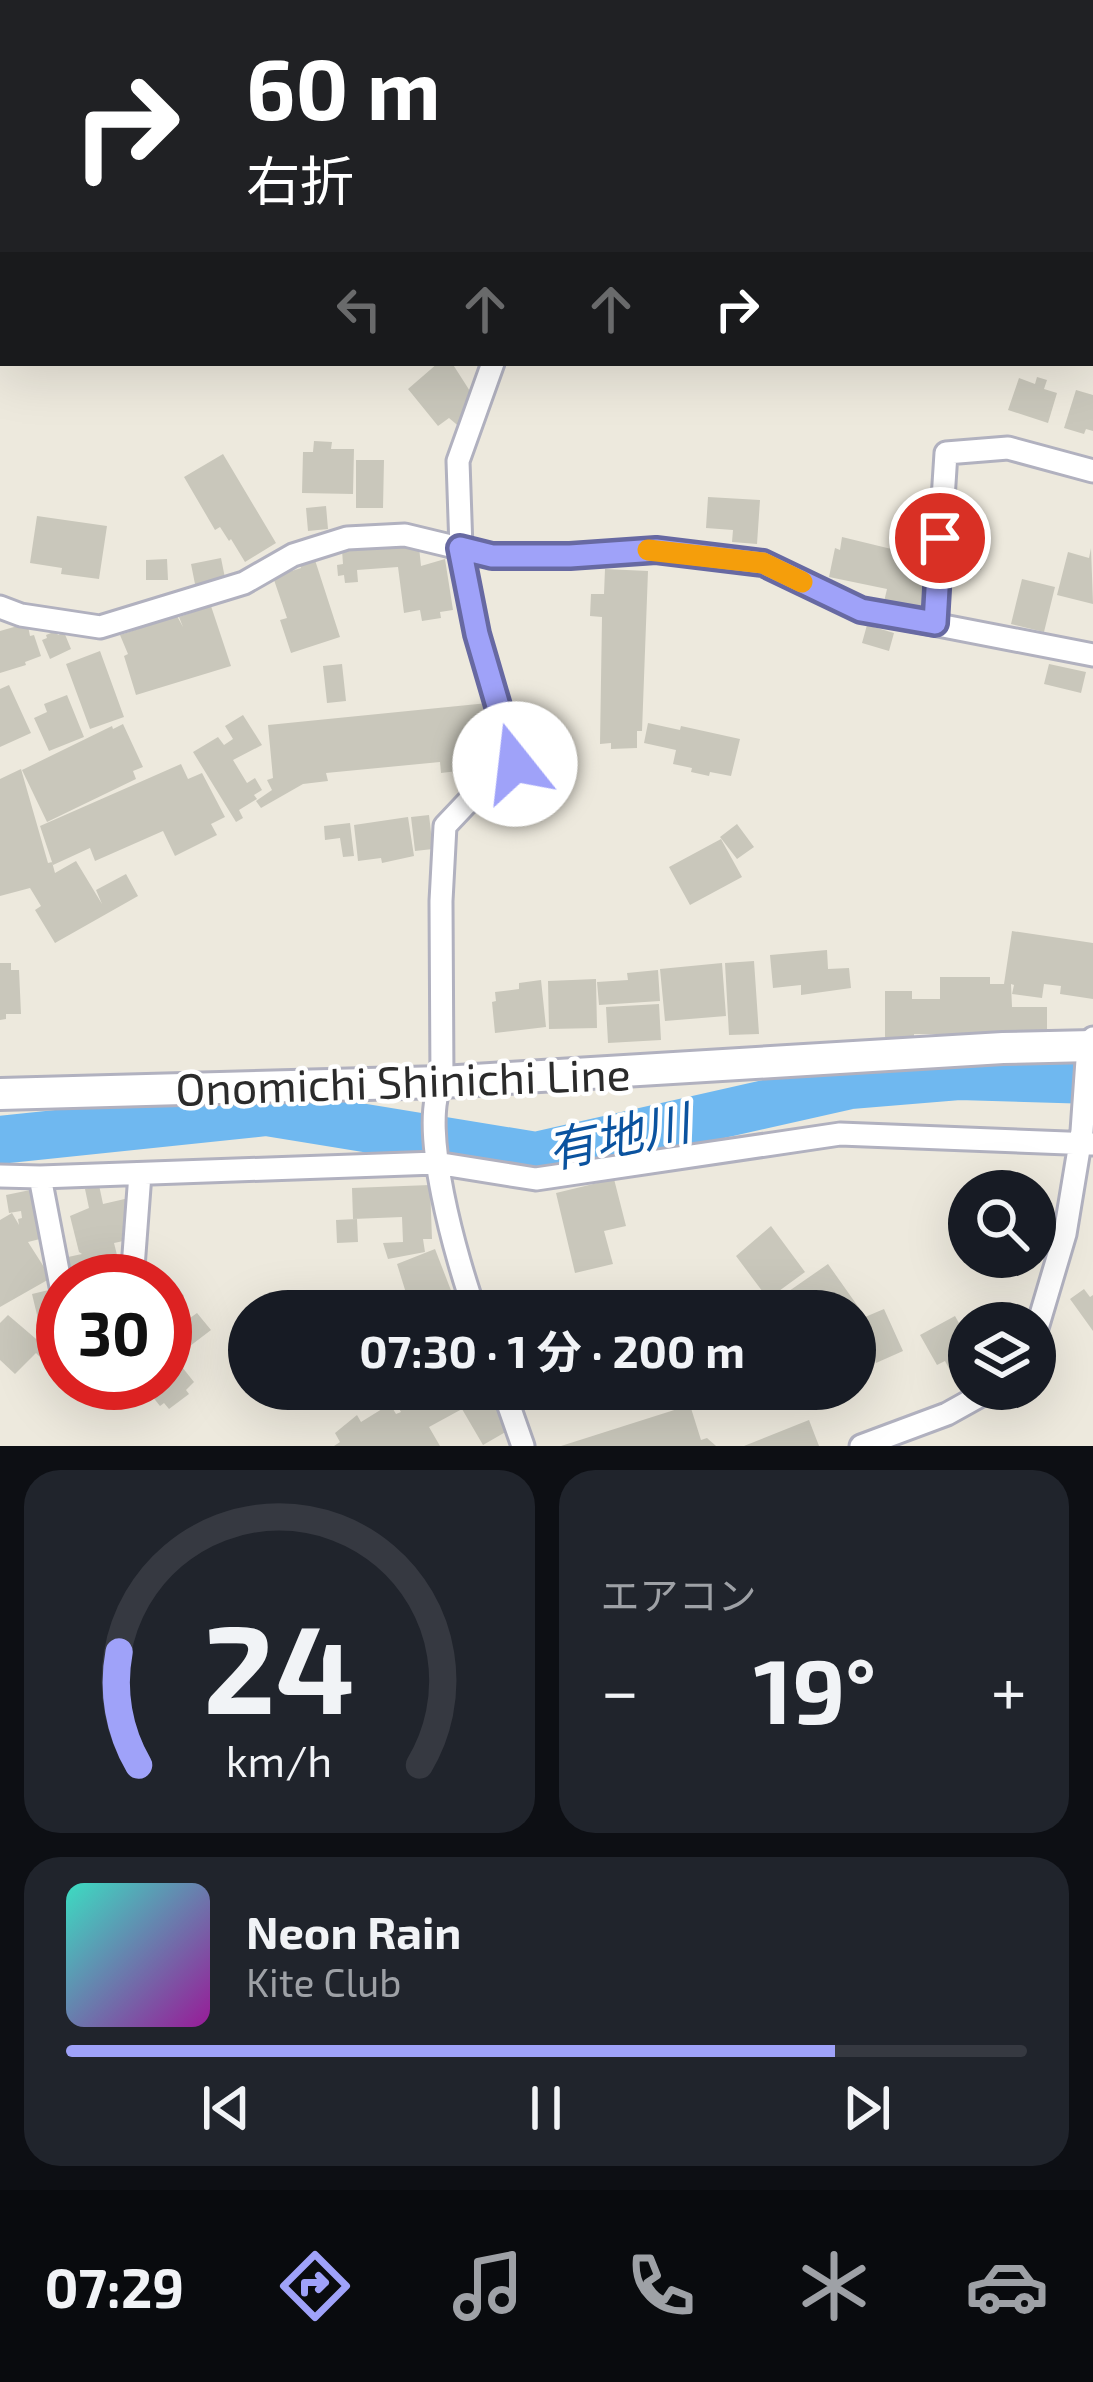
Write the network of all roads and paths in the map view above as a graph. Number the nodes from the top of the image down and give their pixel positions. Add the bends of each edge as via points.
1 (492, 366) edge
2 (1093, 471) edge
3 (460, 548) junction
4 (0, 607) edge
5 (935, 623) junction
6 (1093, 656) edge
7 (1090, 1047) edge
8 (439, 1087) junction
9 (0, 1094) edge
10 (1085, 1140) edge
11 (436, 1163) junction
12 (140, 1174) junction
13 (0, 1176) edge
14 (40, 1178) junction
15 (55, 1254) edge
16 (134, 1254) edge
17 (468, 1290) edge
18 (1045, 1302) edge
19 (511, 1410) edge
20 (954, 1410) edge
21 (524, 1446) edge
22 (861, 1446) edge

1 - 3 street via 458,461
2 - 5 street via 1008,448 946,453
3 - 4 street via 405,535 347,538 292,555 244,583 100,627
3 - 5 street via 492,556 656,550 763,563 861,610
3 - 8 street via 515,764 445,826
5 - 6 street
7 - 8 main road, Onomichi Shinichi Line
7 - 10 street
8 - 9 main road, Onomichi Shinichi Line
8 - 11 street
10 - 11 street via 840,1134 536,1180
10 - 18 street
11 - 12 street
11 - 17 street
12 - 14 street
12 - 16 street
13 - 14 street
14 - 15 street
19 - 21 street
20 - 22 street

